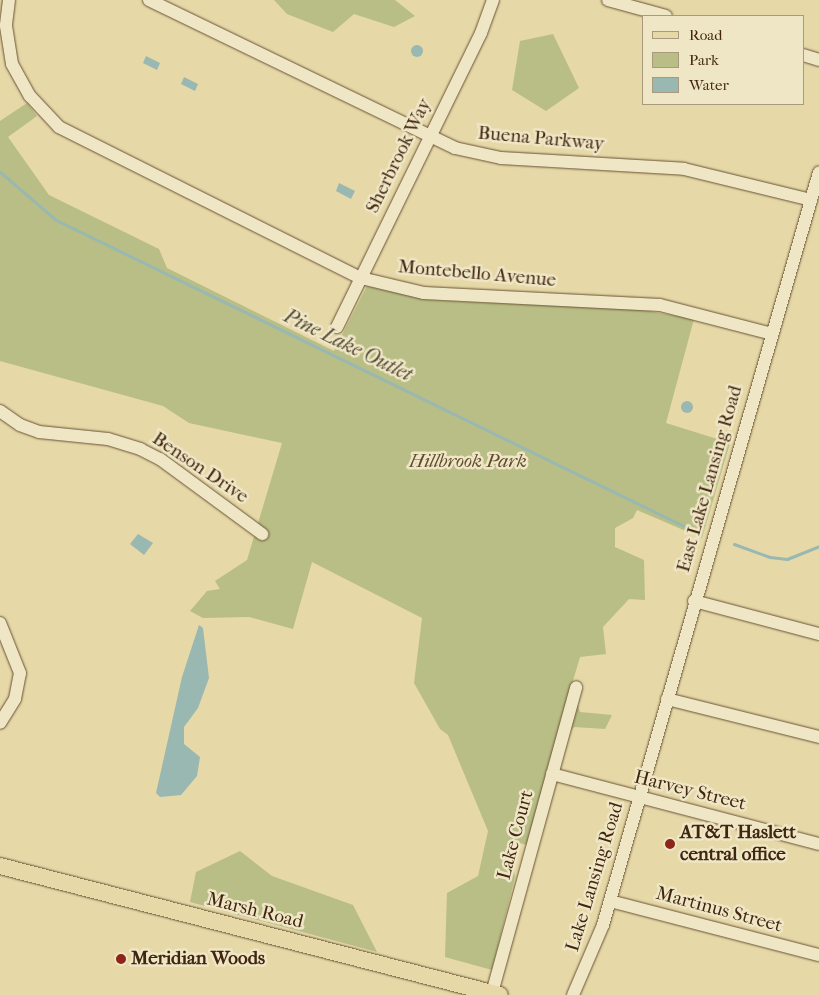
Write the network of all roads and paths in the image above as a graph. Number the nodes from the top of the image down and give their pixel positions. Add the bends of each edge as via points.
1 (9, 0) edge
2 (149, 0) edge
3 (492, 0) edge
4 (608, 0) edge
5 (662, 15) edge
6 (804, 55) edge
7 (819, 60) edge
8 (429, 138) junction
9 (819, 172) edge
10 (811, 200) junction
11 (361, 278) junction
12 (337, 328) dead end
13 (772, 334) junction
14 (2, 416) edge
15 (262, 534) dead end
16 (694, 601) junction
17 (0, 623) edge
18 (819, 634) edge
19 (576, 687) dead end
20 (667, 699) junction
21 (0, 723) edge
22 (819, 737) edge
23 (552, 774) junction
24 (639, 797) junction
25 (819, 844) edge
26 (0, 866) edge
27 (610, 901) junction
28 (819, 955) edge
29 (496, 994) edge
30 (573, 995) edge

1 - 11 street, Montebello Avenue via 6,26 12,64 39,109 71,134
2 - 8 street, Buena Parkway
3 - 8 street, Sherbrook Way via 481,33
4 - 5 street
6 - 7 street
8 - 10 street, Buena Parkway via 455,148 501,158 684,169
8 - 11 street, Sherbrook Way
9 - 10 street, East Lake Lansing Road
10 - 13 street, East Lake Lansing Road
11 - 12 street, Sherbrook Way
11 - 13 street, Montebello Avenue via 424,293 660,305
13 - 16 street, East Lake Lansing Road
14 - 15 street, Benson Drive via 39,432 108,440 140,449 160,459
16 - 18 street
16 - 20 street, East Lake Lansing Road
17 - 21 street via 16,656 20,673 15,699
19 - 23 street, Lake Court
20 - 22 street
20 - 24 street, East Lake Lansing Road
23 - 24 street, Harvey Street
23 - 29 street, Lake Court
24 - 25 street, Harvey Street
24 - 27 street, Lake Lansing Road
26 - 29 main road, Marsh Road
27 - 28 street, Martinus Street
27 - 30 street, Lake Lansing Road via 595,949

